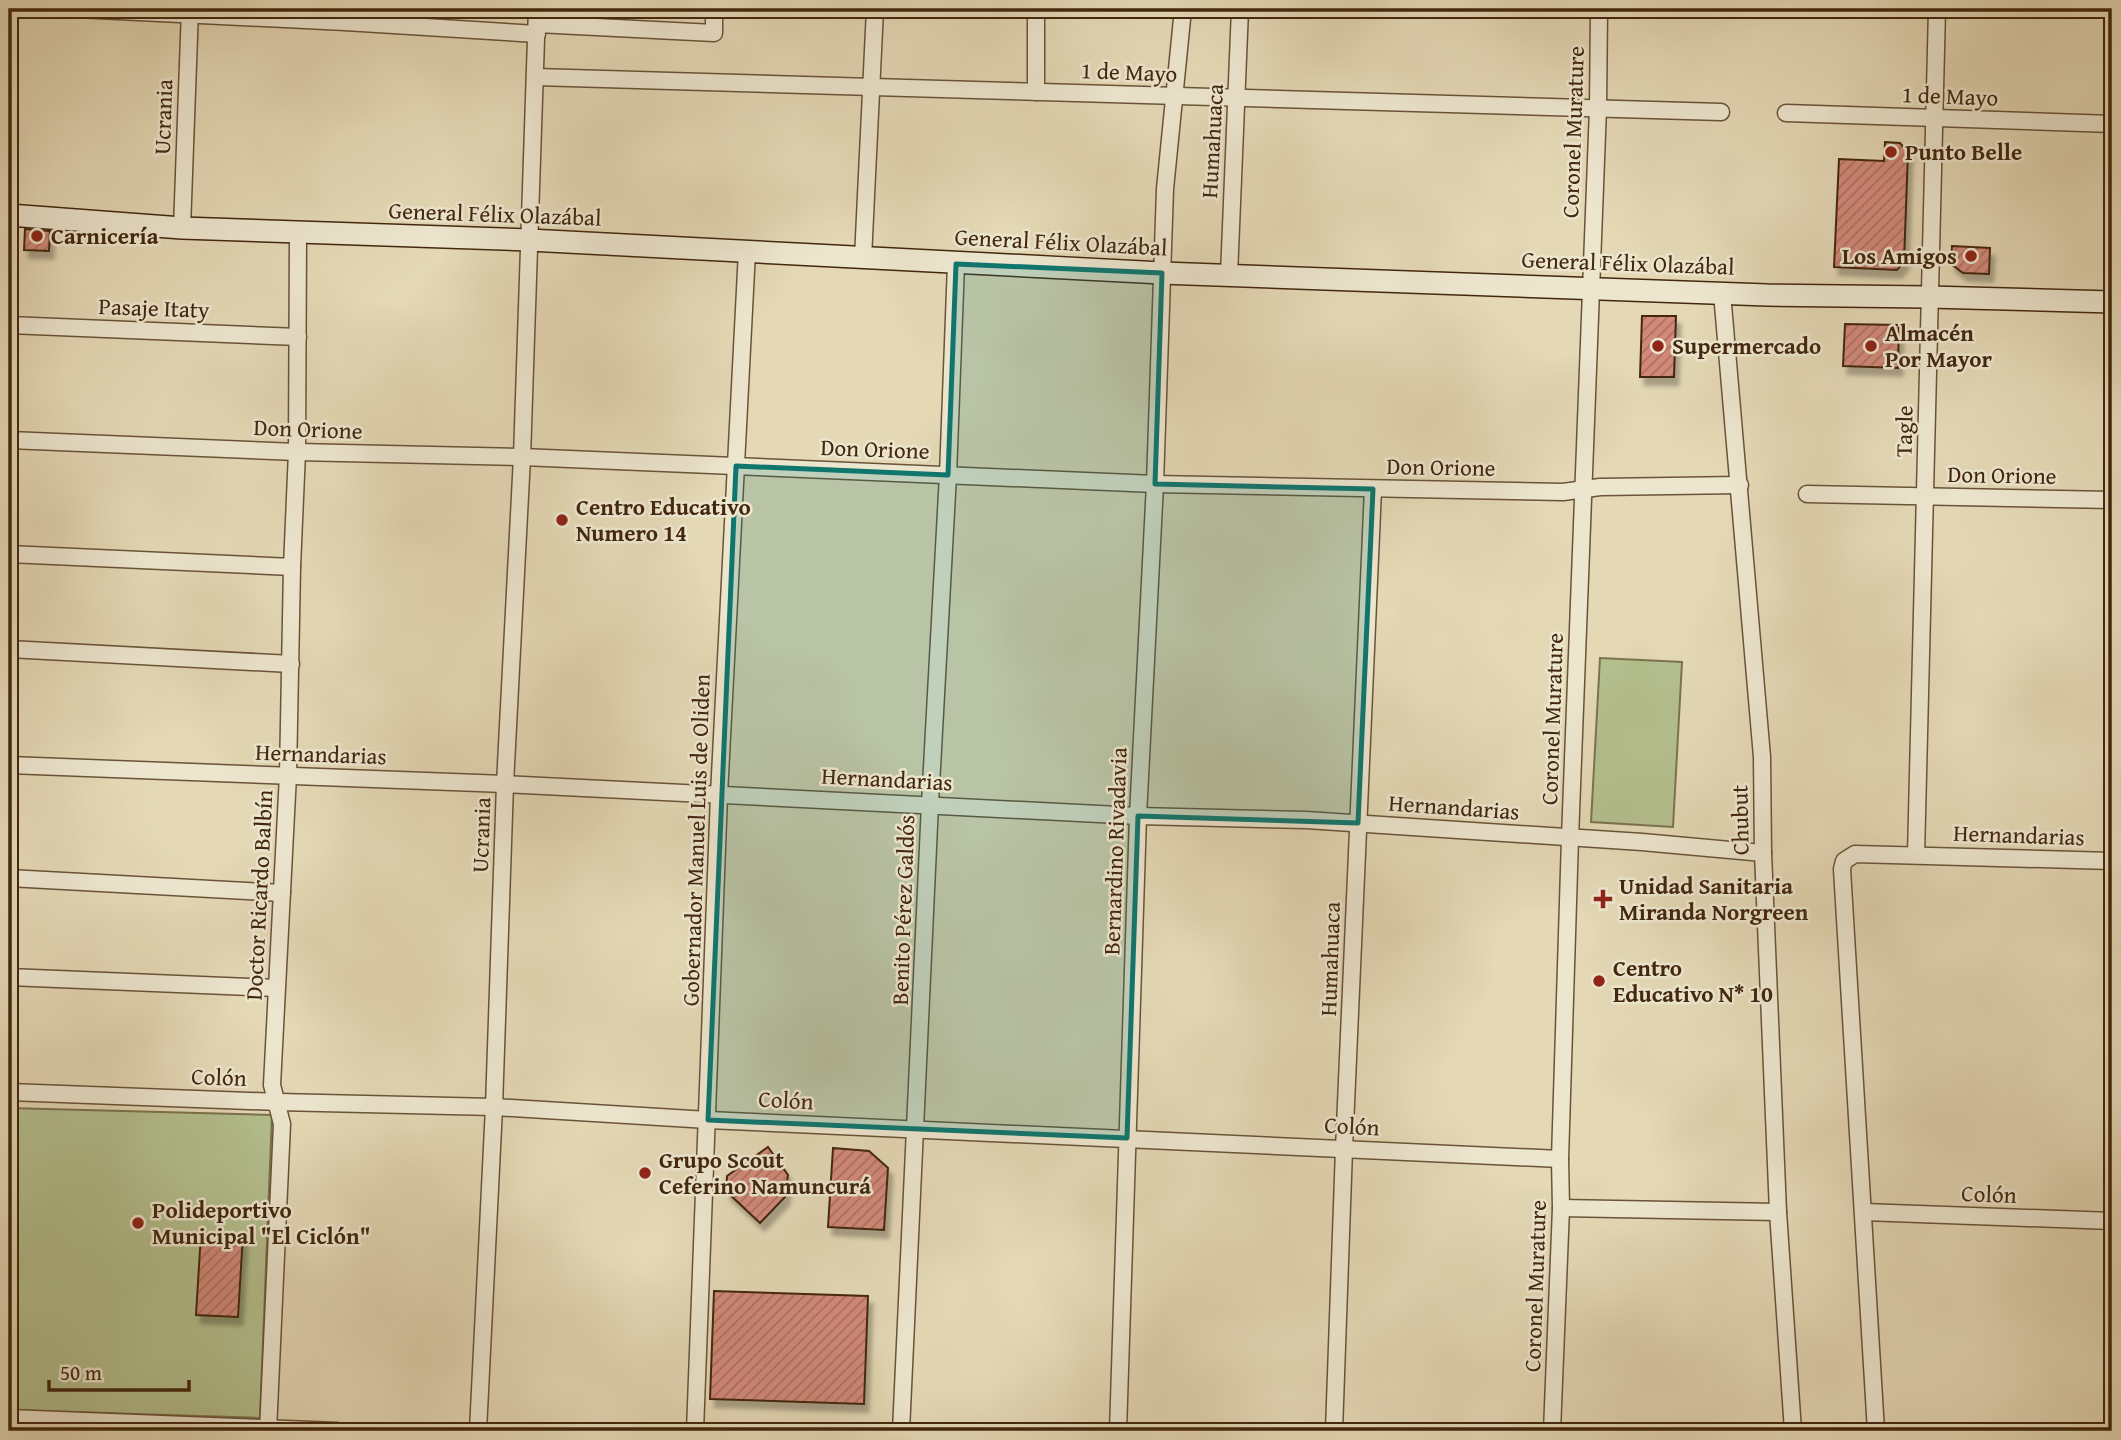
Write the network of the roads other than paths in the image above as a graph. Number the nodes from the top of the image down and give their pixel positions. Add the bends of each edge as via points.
1 (78, 9) edge
2 (714, 9) edge
3 (876, 9) edge
4 (1036, 9) edge
5 (1183, 9) edge
6 (1240, 9) edge
7 (1599, 9) edge
8 (1937, 9) edge
9 (189, 12) edge
10 (346, 15) edge
11 (537, 22) edge
12 (536, 77) junction
13 (873, 86) junction
14 (1036, 92) junction
15 (1238, 96) junction
16 (1174, 97) junction
17 (1598, 108) junction
18 (1721, 112) dead end
19 (1786, 113) dead end
20 (1934, 119) junction
21 (2112, 124) edge
22 (9, 215) edge
23 (183, 228) junction
24 (298, 233) junction
25 (529, 240) junction
26 (747, 251) junction
27 (863, 258) junction
28 (956, 264) junction
29 (1162, 273) junction
30 (1229, 275) junction
31 (1591, 287) junction
32 (1722, 293) junction
33 (1929, 297) junction
34 (2112, 302) edge
35 (9, 325) edge
36 (298, 337) junction
37 (9, 440) edge
38 (297, 452) junction
39 (522, 457) junction
40 (736, 466) junction
41 (948, 475) junction
42 (1155, 484) junction
43 (1740, 485) junction
44 (1373, 489) junction
45 (1584, 489) junction
46 (1807, 494) dead end
47 (1925, 496) junction
48 (2112, 500) edge
49 (9, 554) edge
50 (292, 567) junction
51 (9, 649) edge
52 (291, 664) junction
53 (9, 765) edge
54 (289, 775) junction
55 (505, 783) junction
56 (719, 795) junction
57 (930, 804) junction
58 (1138, 816) junction
59 (1358, 823) junction
60 (1570, 838) junction
61 (1763, 853) junction
62 (1916, 855) junction
63 (2112, 860) edge
64 (9, 878) edge
65 (282, 893) junction
66 (9, 978) edge
67 (276, 988) junction
68 (9, 1092) edge
69 (278, 1102) junction
70 (494, 1107) junction
71 (708, 1119) junction
72 (916, 1129) junction
73 (1126, 1138) junction
74 (1344, 1149) junction
75 (1560, 1158) junction
76 (1561, 1208) junction
77 (1778, 1212) junction
78 (1864, 1212) junction
79 (2112, 1221) edge
80 (9, 1418) edge
81 (269, 1429) edge
82 (337, 1431) edge
83 (478, 1431) edge
84 (695, 1431) edge
85 (901, 1431) edge
86 (1118, 1431) edge
87 (1334, 1431) edge
88 (1552, 1431) edge
89 (1793, 1431) edge
90 (1876, 1431) edge

1 - 9 street
2 - 11 street via 714,33
3 - 13 street
4 - 14 street
5 - 16 street, Humahuaca
6 - 15 street, Humahuaca
7 - 17 street, Coronel Murature
8 - 20 street, Tagle
9 - 10 street
9 - 23 street, Ucrania
10 - 11 street
11 - 12 street
12 - 13 street, 1 de Mayo
12 - 25 street
13 - 14 street, 1 de Mayo
13 - 27 street
14 - 16 street, 1 de Mayo
15 - 16 street, 1 de Mayo
15 - 17 street, 1 de Mayo
15 - 30 street, Humahuaca
16 - 29 street, Humahuaca
17 - 18 street, 1 de Mayo
17 - 31 street, Coronel Murature
19 - 20 street, 1 de Mayo
20 - 21 street, 1 de Mayo
20 - 33 street, Tagle
22 - 23 street, General Félix Olazábal
23 - 24 street, General Félix Olazábal
24 - 25 street, General Félix Olazábal
24 - 36 street, Doctor Ricardo Balbín
25 - 26 street, General Félix Olazábal
25 - 39 street, Ucrania
26 - 27 street, General Félix Olazábal
26 - 40 street, Gobernador Manuel Luis de Oliden
27 - 28 street, General Félix Olazábal
28 - 29 street, General Félix Olazábal
28 - 41 street, Benito Pérez Galdós
29 - 30 street, General Félix Olazábal
29 - 42 street, Bernardino Rivadavia
30 - 31 street, General Félix Olazábal
31 - 32 street, General Félix Olazábal
31 - 45 street, Coronel Murature
32 - 33 street, General Félix Olazábal
32 - 43 street, Chubut
33 - 34 street, General Félix Olazábal
33 - 47 street, Tagle
35 - 36 street, Pasaje Itaty
36 - 38 street, Doctor Ricardo Balbín
37 - 38 street, Don Orione
38 - 39 street, Don Orione
38 - 50 street, Doctor Ricardo Balbín
39 - 40 street, Don Orione
39 - 55 street, Ucrania
40 - 41 street, Don Orione
40 - 56 street, Gobernador Manuel Luis de Oliden
41 - 42 street, Don Orione
41 - 57 street, Benito Pérez Galdós
42 - 44 street, Don Orione
42 - 58 street, Bernardino Rivadavia
43 - 45 street, Don Orione
43 - 61 street, Chubut via 1762,757
44 - 45 street, Don Orione
44 - 59 street, Humahuaca
45 - 60 street, Coronel Murature
46 - 47 street, Don Orione
47 - 48 street, Don Orione
47 - 62 street, Tagle
49 - 50 street
50 - 52 street, Doctor Ricardo Balbín
51 - 52 street
52 - 54 street, Doctor Ricardo Balbín
53 - 54 street, Hernandarias
54 - 55 street, Hernandarias
54 - 65 street, Doctor Ricardo Balbín
55 - 56 street, Hernandarias
55 - 70 street, Ucrania
56 - 57 street, Hernandarias
56 - 71 street, Gobernador Manuel Luis de Oliden
57 - 58 street, Hernandarias
57 - 72 street, Benito Pérez Galdós
58 - 59 street, Hernandarias
58 - 73 street, Bernardino Rivadavia
59 - 60 street, Hernandarias
59 - 74 street, Humahuaca
60 - 61 street, Hernandarias
60 - 75 street, Coronel Murature
61 - 77 street, Chubut
62 - 63 street, Hernandarias
62 - 78 street, Hernandarias via 1855,854 1844,861 1842,869
64 - 65 street
65 - 67 street, Doctor Ricardo Balbín
66 - 67 street
67 - 69 street, Doctor Ricardo Balbín via 272,1085
68 - 69 street, Colón
69 - 70 street, Colón
69 - 81 street, Doctor Ricardo Balbín via 282,1124
70 - 71 street, Colón
70 - 83 street, Ucrania
71 - 72 street, Colón
71 - 84 street, Gobernador Manuel Luis de Oliden
72 - 73 street, Colón
72 - 85 street, Benito Pérez Galdós
73 - 74 street, Colón
73 - 86 street, Bernardino Rivadavia
74 - 75 street, Colón
74 - 87 street, Humahuaca
75 - 76 street, Coronel Murature
76 - 77 street
76 - 88 street, Coronel Murature
77 - 89 street, Chubut
78 - 79 street, Colón
78 - 90 street
80 - 81 street
81 - 82 street

